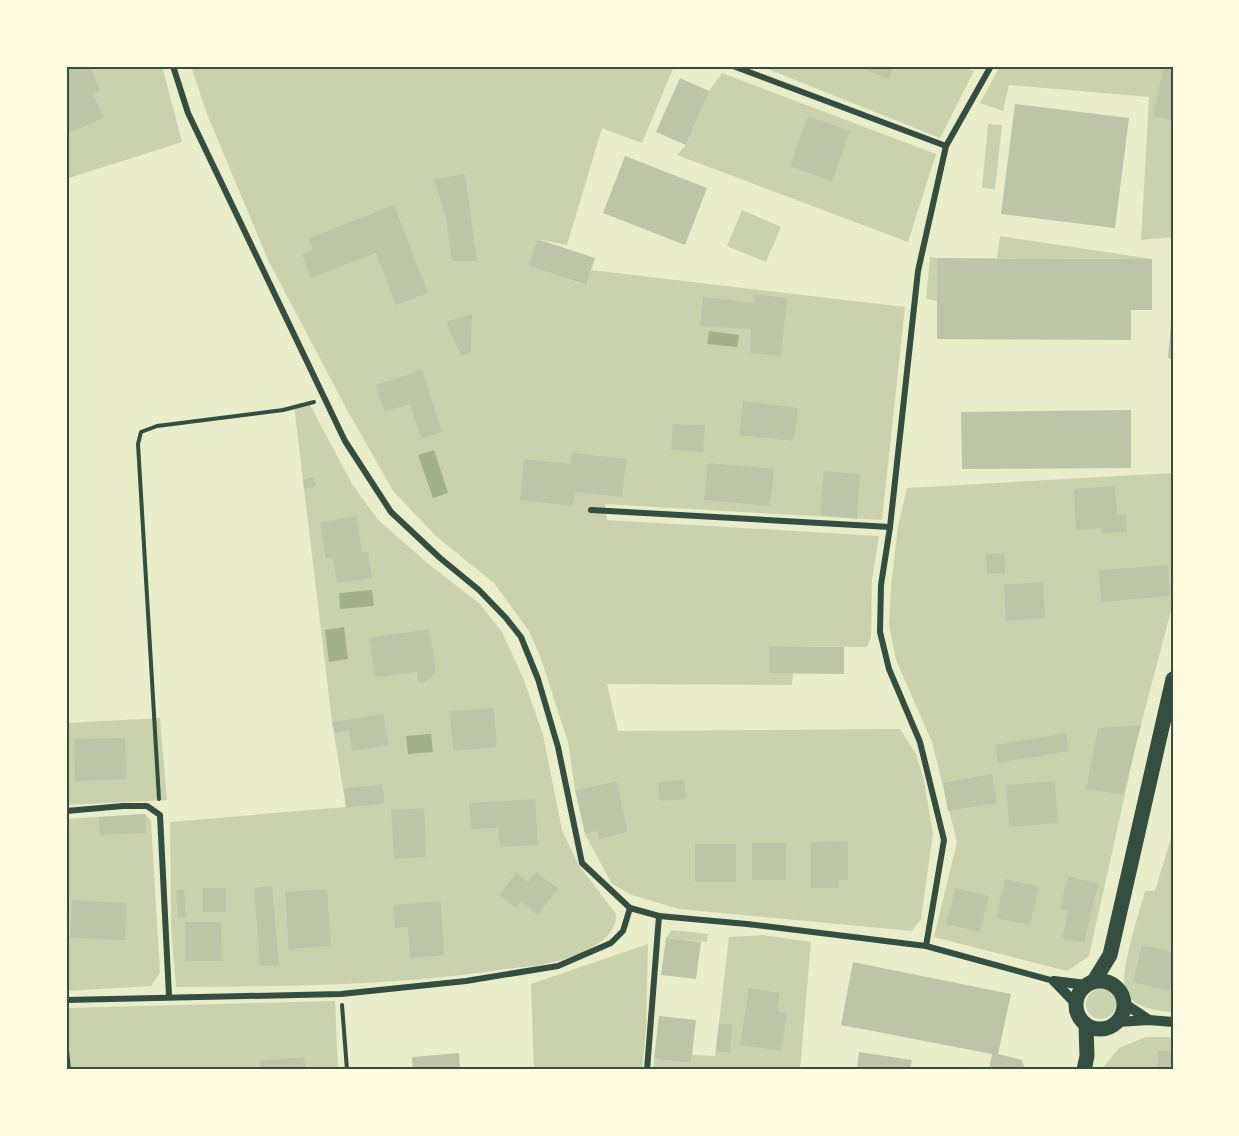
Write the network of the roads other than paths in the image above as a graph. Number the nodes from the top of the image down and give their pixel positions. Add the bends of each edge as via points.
1 (173, 66) edge
2 (733, 66) edge
3 (991, 66) edge
4 (946, 146) junction
5 (591, 510) dead end
6 (890, 527) junction
7 (1173, 679) edge
8 (66, 812) edge
9 (630, 908) junction
10 (659, 916) junction
11 (926, 946) junction
12 (1110, 955) junction
13 (1054, 981) junction
14 (1090, 983) junction
15 (1114, 985) junction
16 (169, 996) junction
17 (66, 1000) edge
18 (1076, 1004) junction
19 (1125, 1004) junction
20 (1149, 1020) junction
21 (1173, 1022) edge
22 (1086, 1025) junction
23 (1111, 1025) junction
24 (66, 1051) edge
25 (1086, 1063) edge
26 (68, 1070) edge
27 (647, 1070) edge

1 - 9 street via 188,113 345,441 391,512 479,590 520,637 538,679 558,747 582,863
2 - 4 street
3 - 4 street
4 - 6 street via 918,272
5 - 6 street
6 - 11 street via 881,585 880,632 889,669 920,742 944,840
7 - 12 main road
8 - 16 street via 147,806 160,814
9 - 10 street
9 - 16 street via 623,931 611,943 558,966 466,981 341,994
10 - 11 street
10 - 27 street
11 - 13 street
12 - 14 main road
12 - 15 main road
13 - 14 street
13 - 18 street
14 - 15 main road
14 - 18 main road via 1077,997
15 - 19 main road
16 - 17 street
18 - 22 main road
19 - 20 street
19 - 23 main road via 1124,1011
20 - 21 street
20 - 23 street
22 - 23 main road via 1098,1029
22 - 25 main road
23 - 25 main road
24 - 26 street

